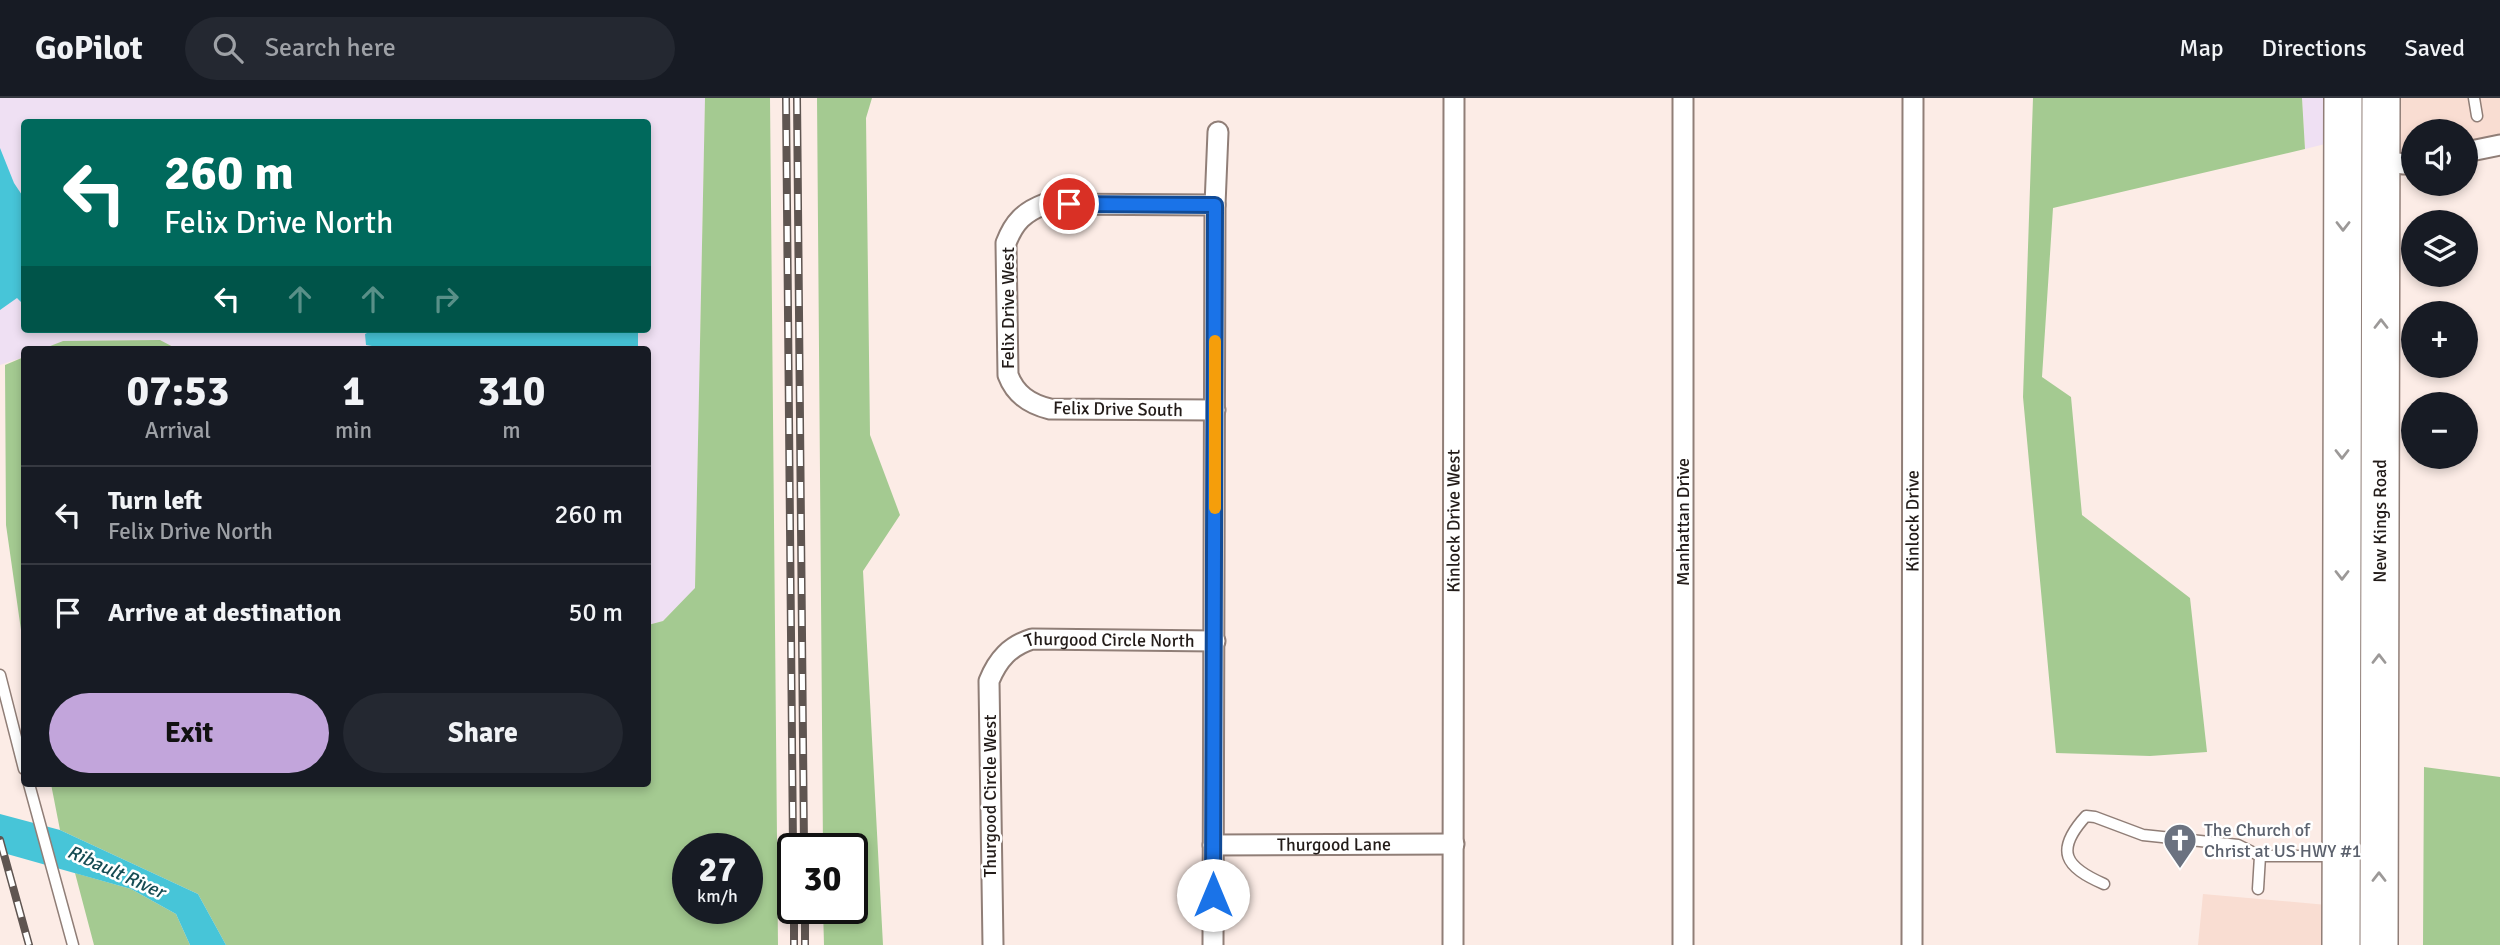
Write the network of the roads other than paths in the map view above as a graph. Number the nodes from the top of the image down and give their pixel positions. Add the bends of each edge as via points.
1 (1454, 98) edge
2 (1683, 98) edge
3 (1913, 98) edge
4 (2343, 98) edge
5 (2381, 98) edge
6 (2474, 98) edge
7 (2477, 116) dead end
8 (1218, 132) dead end
9 (2500, 145) edge
10 (2478, 150) edge
11 (2343, 158) junction
12 (2397, 161) edge
13 (1215, 205) junction
14 (1023, 398) joint
15 (1215, 410) junction
16 (1215, 640) junction
17 (1007, 652) joint
18 (0, 675) edge
19 (2360, 727) junction
20 (21, 757) edge
21 (30, 787) edge
22 (1454, 844) junction
23 (1213, 845) junction
24 (2260, 856) junction
25 (2342, 856) junction
26 (2104, 884) dead end
27 (2258, 889) dead end
28 (73, 945) edge
29 (993, 945) edge
30 (1213, 945) edge
31 (1453, 945) edge
32 (1683, 945) edge
33 (1912, 945) edge
34 (2341, 945) edge
35 (2379, 945) edge

1 - 22 street, Kinlock Drive West
2 - 32 street, Manhattan Drive
3 - 33 street, Kinlock Drive
4 - 11 highway, New Kings Road
5 - 12 highway, New Kings Road
6 - 7 lane
8 - 13 street
9 - 10 street
11 - 12 street
11 -> 19 highway, New Kings Road
19 -> 12 highway, New Kings Road
13 - 14 street, Felix Drive West via 1045,204 1021,217 1006,243 1007,375
13 - 15 street
14 - 15 street, Felix Drive South via 1049,409
15 - 16 street
16 - 17 street, Thurgood Circle North via 1032,639
16 - 23 street
17 - 29 street, Thurgood Circle West via 989,681
18 - 20 lane
19 - 25 highway, New Kings Road
35 -> 19 highway, New Kings Road
21 - 28 lane
22 - 23 street, Thurgood Lane
22 - 31 street, Kinlock Drive West
23 - 30 street
24 - 25 lane
24 - 26 lane via 2238,845 2143,835 2086,816 2069,837 2069,857 2076,870
24 - 27 lane
25 - 34 highway, New Kings Road

